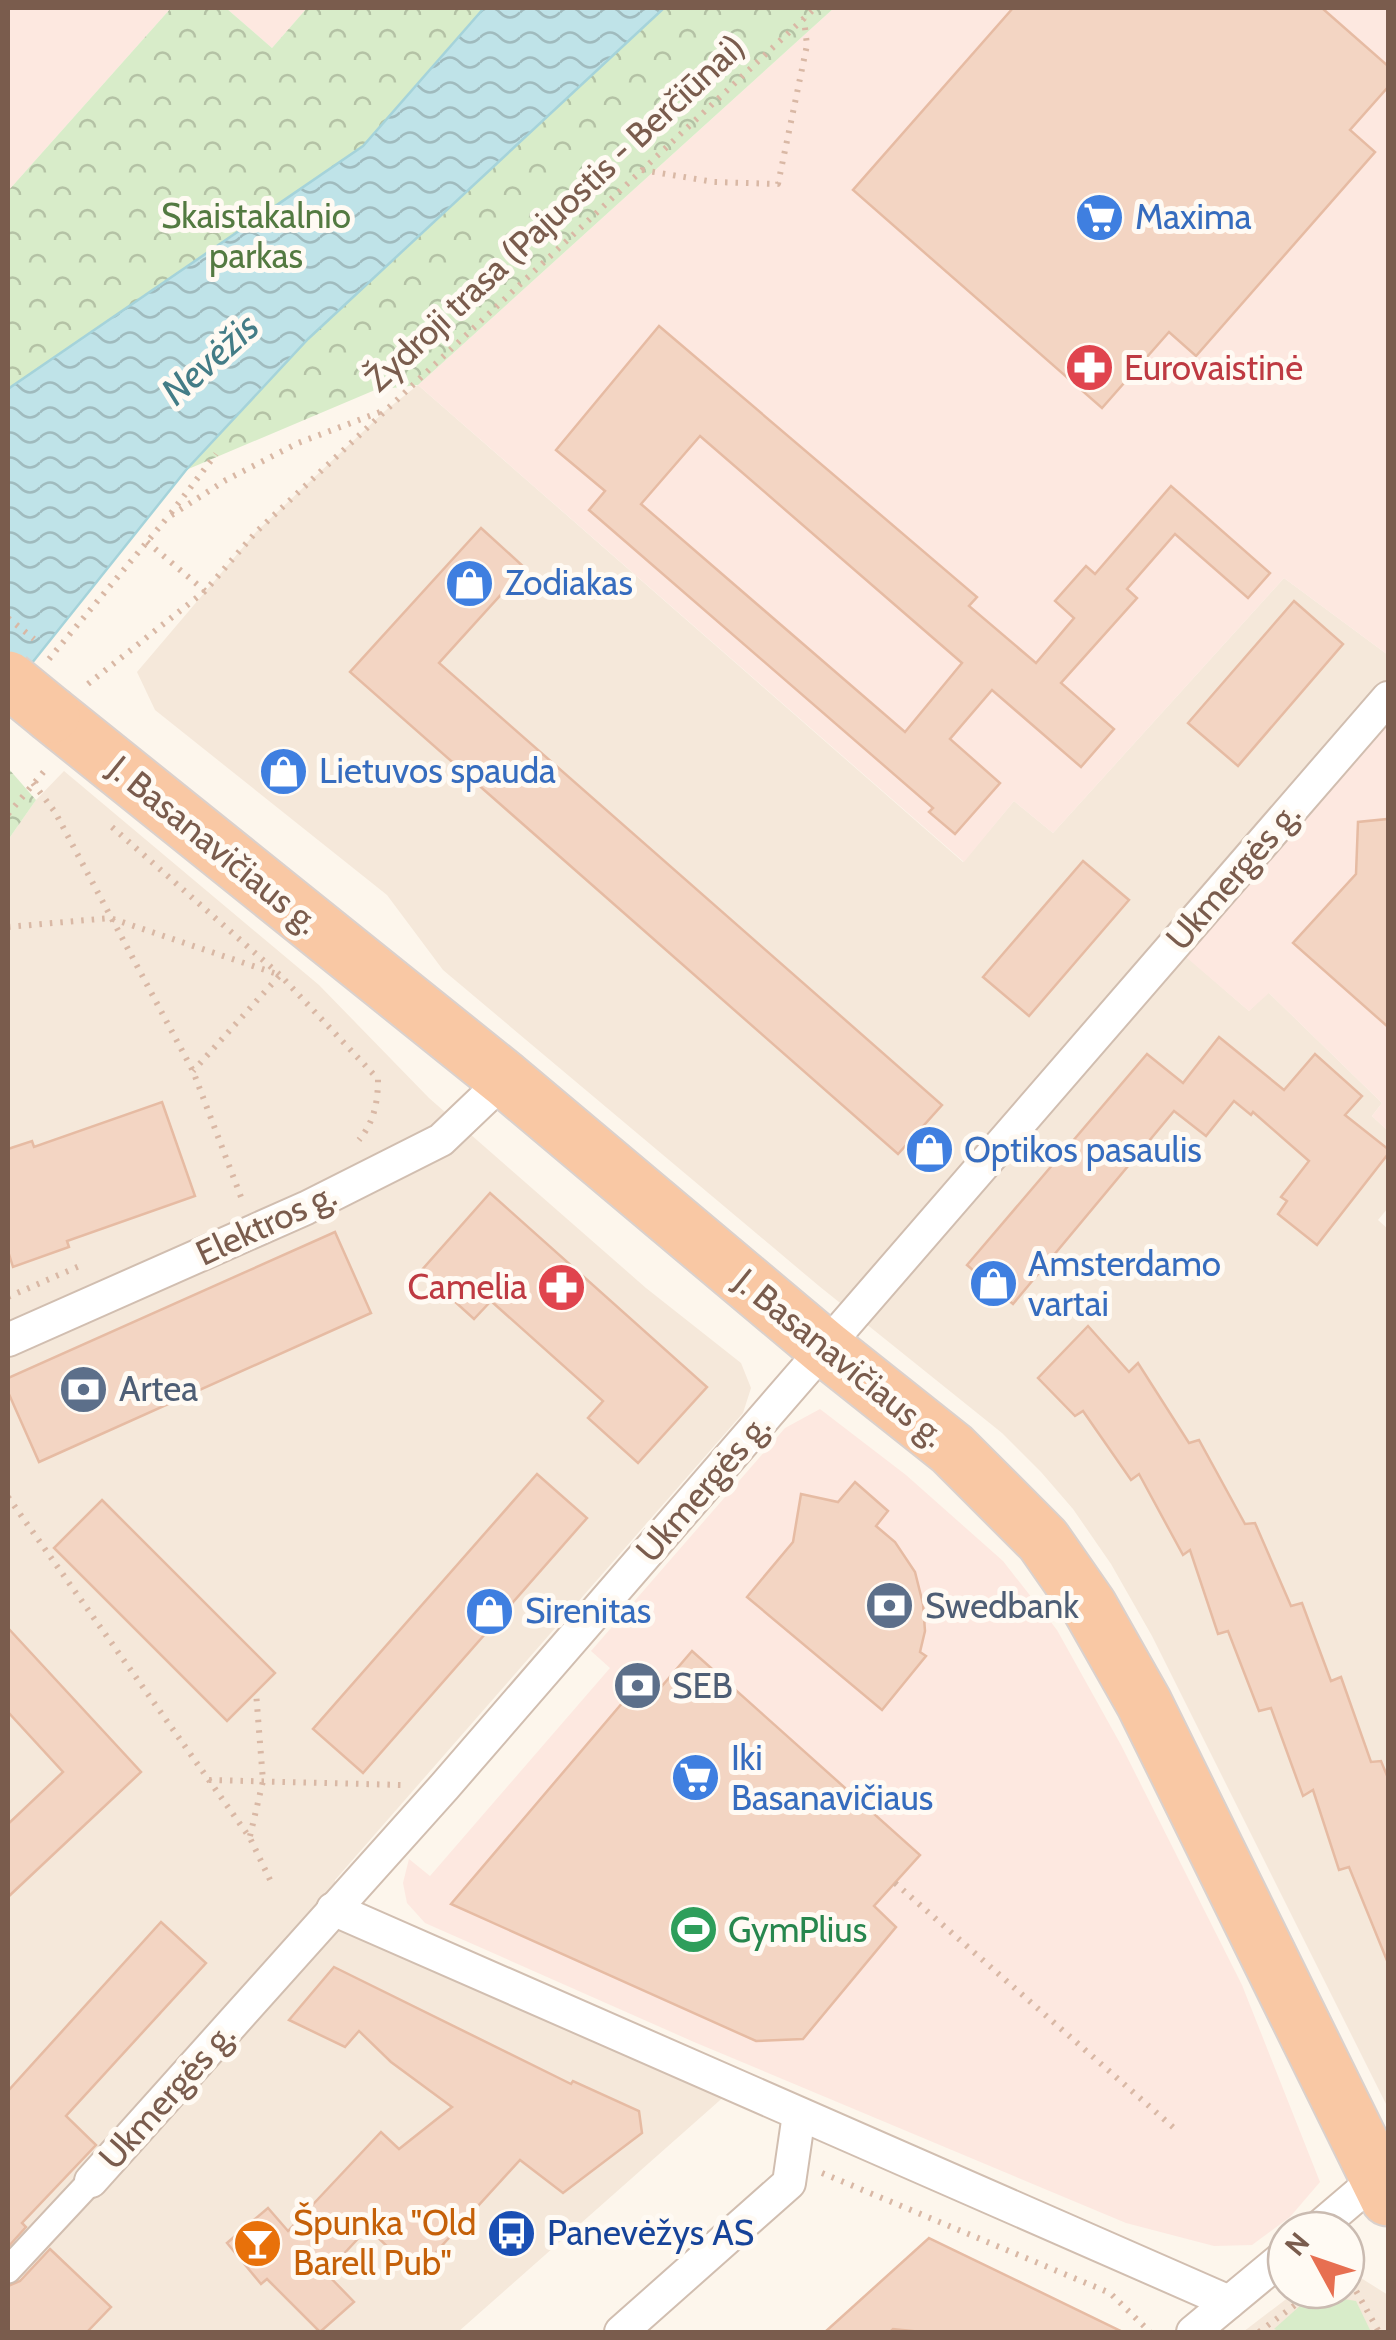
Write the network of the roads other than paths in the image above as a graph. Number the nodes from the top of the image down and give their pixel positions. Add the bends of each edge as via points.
1 (45, 684) edge
2 (1388, 698) edge
3 (505, 1079) junction
4 (8, 1340) edge
5 (824, 1348) junction
6 (334, 1909) junction
7 (799, 2114) junction
8 (91, 2181) joint
9 (1383, 2188) edge
10 (1348, 2210) edge
11 (8, 2270) edge
12 (1266, 2272) edge
13 (1230, 2302) junction
14 (621, 2332) edge
15 (1193, 2332) edge

1 - 3 highway, J. Basanavičiaus g.
2 - 5 street, Ukmergės g.
3 - 4 street, Elektros g. via 440,1140 306,1208
3 - 5 highway, J. Basanavičiaus g.
5 - 6 street, Ukmergės g.
5 - 9 highway, J. Basanavičiaus g. via 952,1449 1043,1540 1090,1606
6 - 7 street
6 - 8 street, Ukmergės g.
7 - 13 street
7 - 14 street via 791,2173
8 - 11 street, Ukmergės g.
9 - 10 street
12 - 13 street
13 - 15 street

